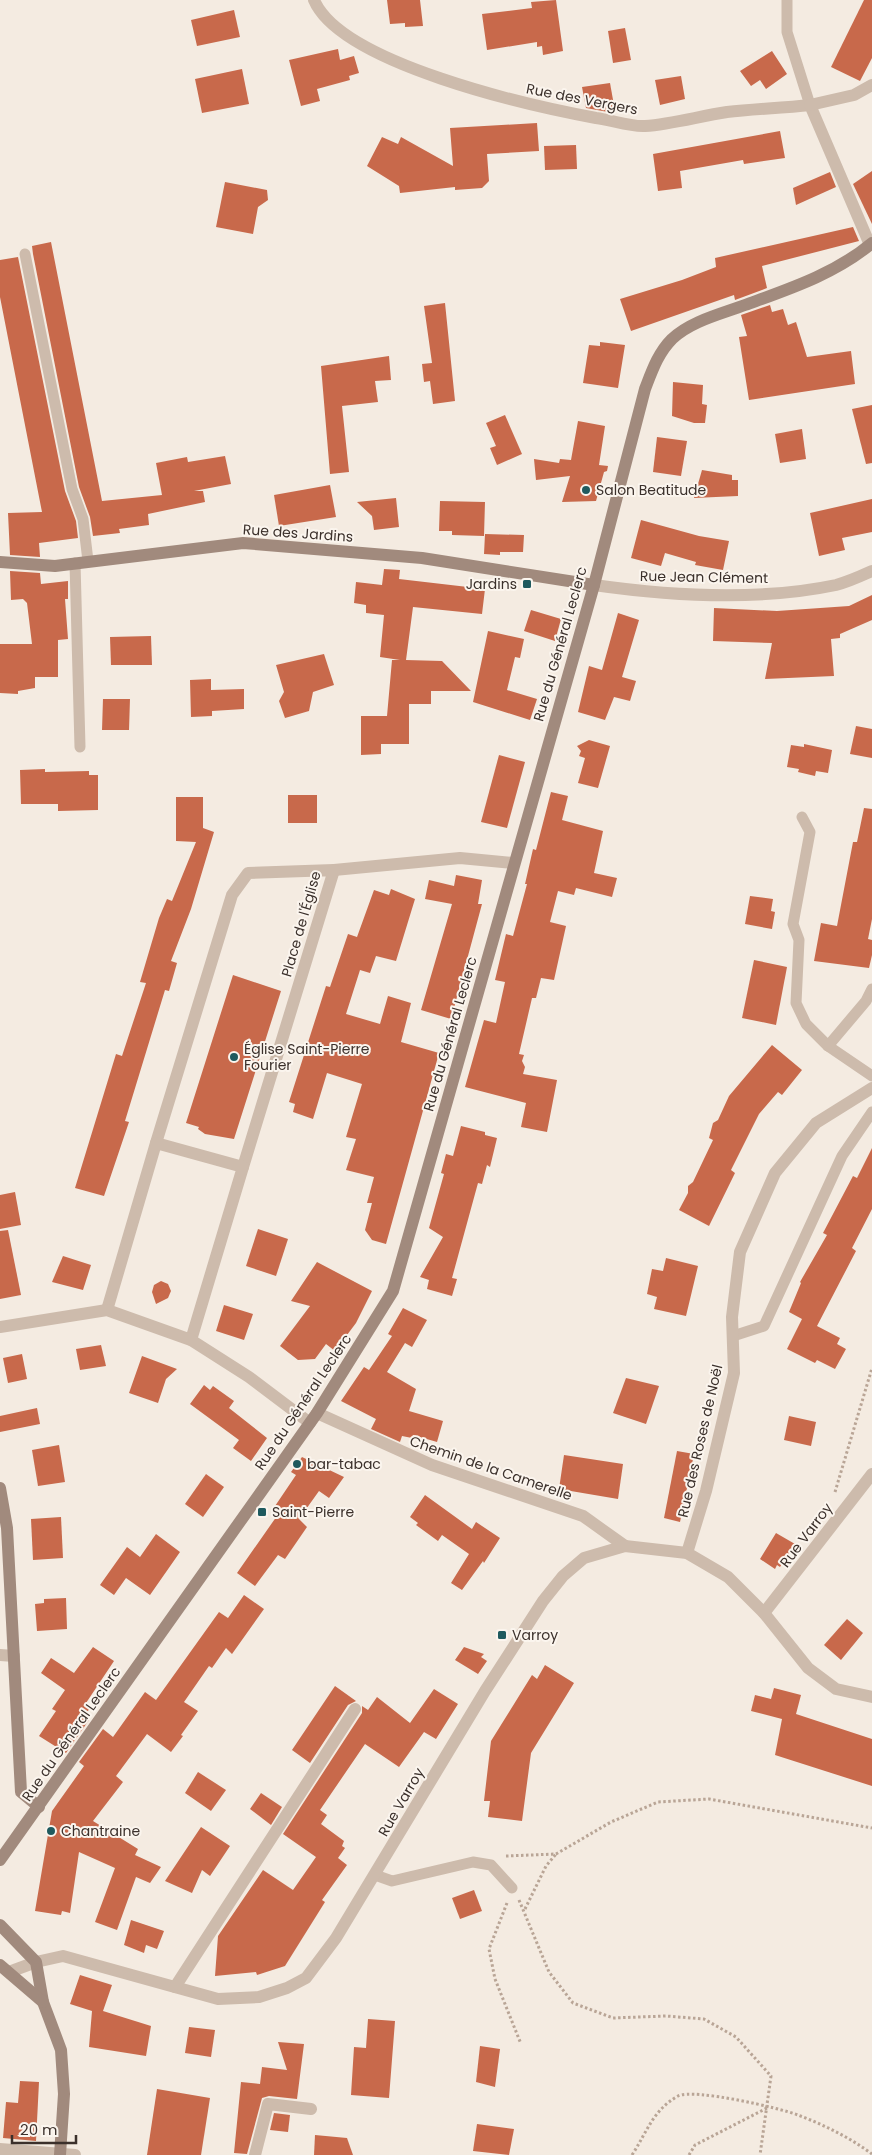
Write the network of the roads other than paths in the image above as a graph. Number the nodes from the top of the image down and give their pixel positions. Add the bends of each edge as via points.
1 (314, 0) edge
2 (787, 0) edge
3 (872, 85) edge
4 (810, 105) junction
5 (871, 244) edge
6 (25, 254) dead end
7 (0, 562) edge
8 (88, 562) junction
9 (75, 563) junction
10 (872, 571) edge
11 (594, 585) junction
12 (80, 746) dead end
13 (802, 817) dead end
14 (513, 864) junction
15 (334, 870) junction
16 (872, 989) edge
17 (828, 1046) junction
18 (872, 1076) edge
19 (872, 1088) edge
20 (872, 1112) edge
21 (156, 1143) junction
22 (243, 1166) junction
23 (107, 1310) junction
24 (0, 1327) edge
25 (733, 1336) junction
26 (192, 1340) junction
27 (313, 1418) junction
28 (872, 1474) edge
29 (0, 1488) edge
30 (625, 1546) junction
31 (687, 1553) junction
32 (764, 1613) junction
33 (0, 1654) edge
34 (14, 1656) junction
35 (872, 1697) edge
36 (355, 1708) dead end
37 (39, 1807) junction
38 (0, 1860) edge
39 (375, 1875) junction
40 (512, 1888) road end
41 (0, 1925) edge
42 (36, 1962) junction
43 (5, 1969) edge
44 (175, 1987) junction
45 (43, 2002) junction
46 (311, 2109) dead end
47 (0, 2149) edge
48 (60, 2154) edge
49 (75, 2155) edge
50 (256, 2155) edge

1 - 4 street, Rue des Vergers via 319,11 345,36 376,52 440,79 538,108 644,126 728,112
2 - 4 lane via 787,32
3 - 4 street, Rue des Vergers via 854,95
4 - 5 street
5 - 11 main road, Rue du Général Leclerc via 836,268 800,285 692,326 664,348 645,389
6 - 8 lane via 72,488 83,520
7 - 9 main road, Rue des Jardins via 55,566
8 - 9 main road, Rue des Jardins
8 - 11 main road, Rue des Jardins via 243,543 422,558
9 - 12 lane
10 - 11 street, Rue Jean Clément via 838,585 763,594 647,592
11 - 14 main road, Rue du Général Leclerc
13 - 17 lane via 810,832 793,924 800,940 796,1003 806,1024
14 - 15 street via 460,858
14 - 27 main road, Rue du Général Leclerc via 393,1291
15 - 21 street, Place de l'Église via 248,873 232,895
15 - 22 street, Place de l'Église
16 - 17 lane via 866,1001
17 - 18 lane
19 - 25 street, Rue des Roses de Noël via 816,1123 775,1173 740,1252 732,1317
20 - 25 lane via 842,1156 764,1326
21 - 22 street
21 - 23 street, Place de l'Église
22 - 26 street, Place de l'Église
23 - 24 street
23 - 26 street
25 - 31 street, Rue des Roses de Noël via 734,1373 706,1491
26 - 27 street
27 - 30 street, Chemin de la Camerelle via 432,1466 583,1516
27 - 37 main road, Rue du Général Leclerc
28 - 32 street, Rue Varroy
29 - 34 main road via 7,1528
30 - 31 street, Rue Varroy
30 - 39 street, Rue Varroy via 584,1558 563,1576 543,1602 485,1690
31 - 32 street, Rue Varroy via 728,1577
32 - 35 street, Rue Varroy via 808,1668 836,1689
33 - 34 street
34 - 37 main road via 20,1792
36 - 44 street
37 - 38 main road, Rue du Général Leclerc
39 - 40 lane via 392,1881 473,1862 491,1865
39 - 44 street, Rue Varroy via 336,1938 306,1978 288,1988 259,1997 218,1999
41 - 42 main road
42 - 43 street, Rue Varroy
42 - 44 street, Rue Varroy via 63,1956
42 - 45 main road
43 - 45 main road
45 - 48 main road via 61,2050 64,2094
46 - 50 street via 268,2104
47 - 48 street
48 - 49 street

